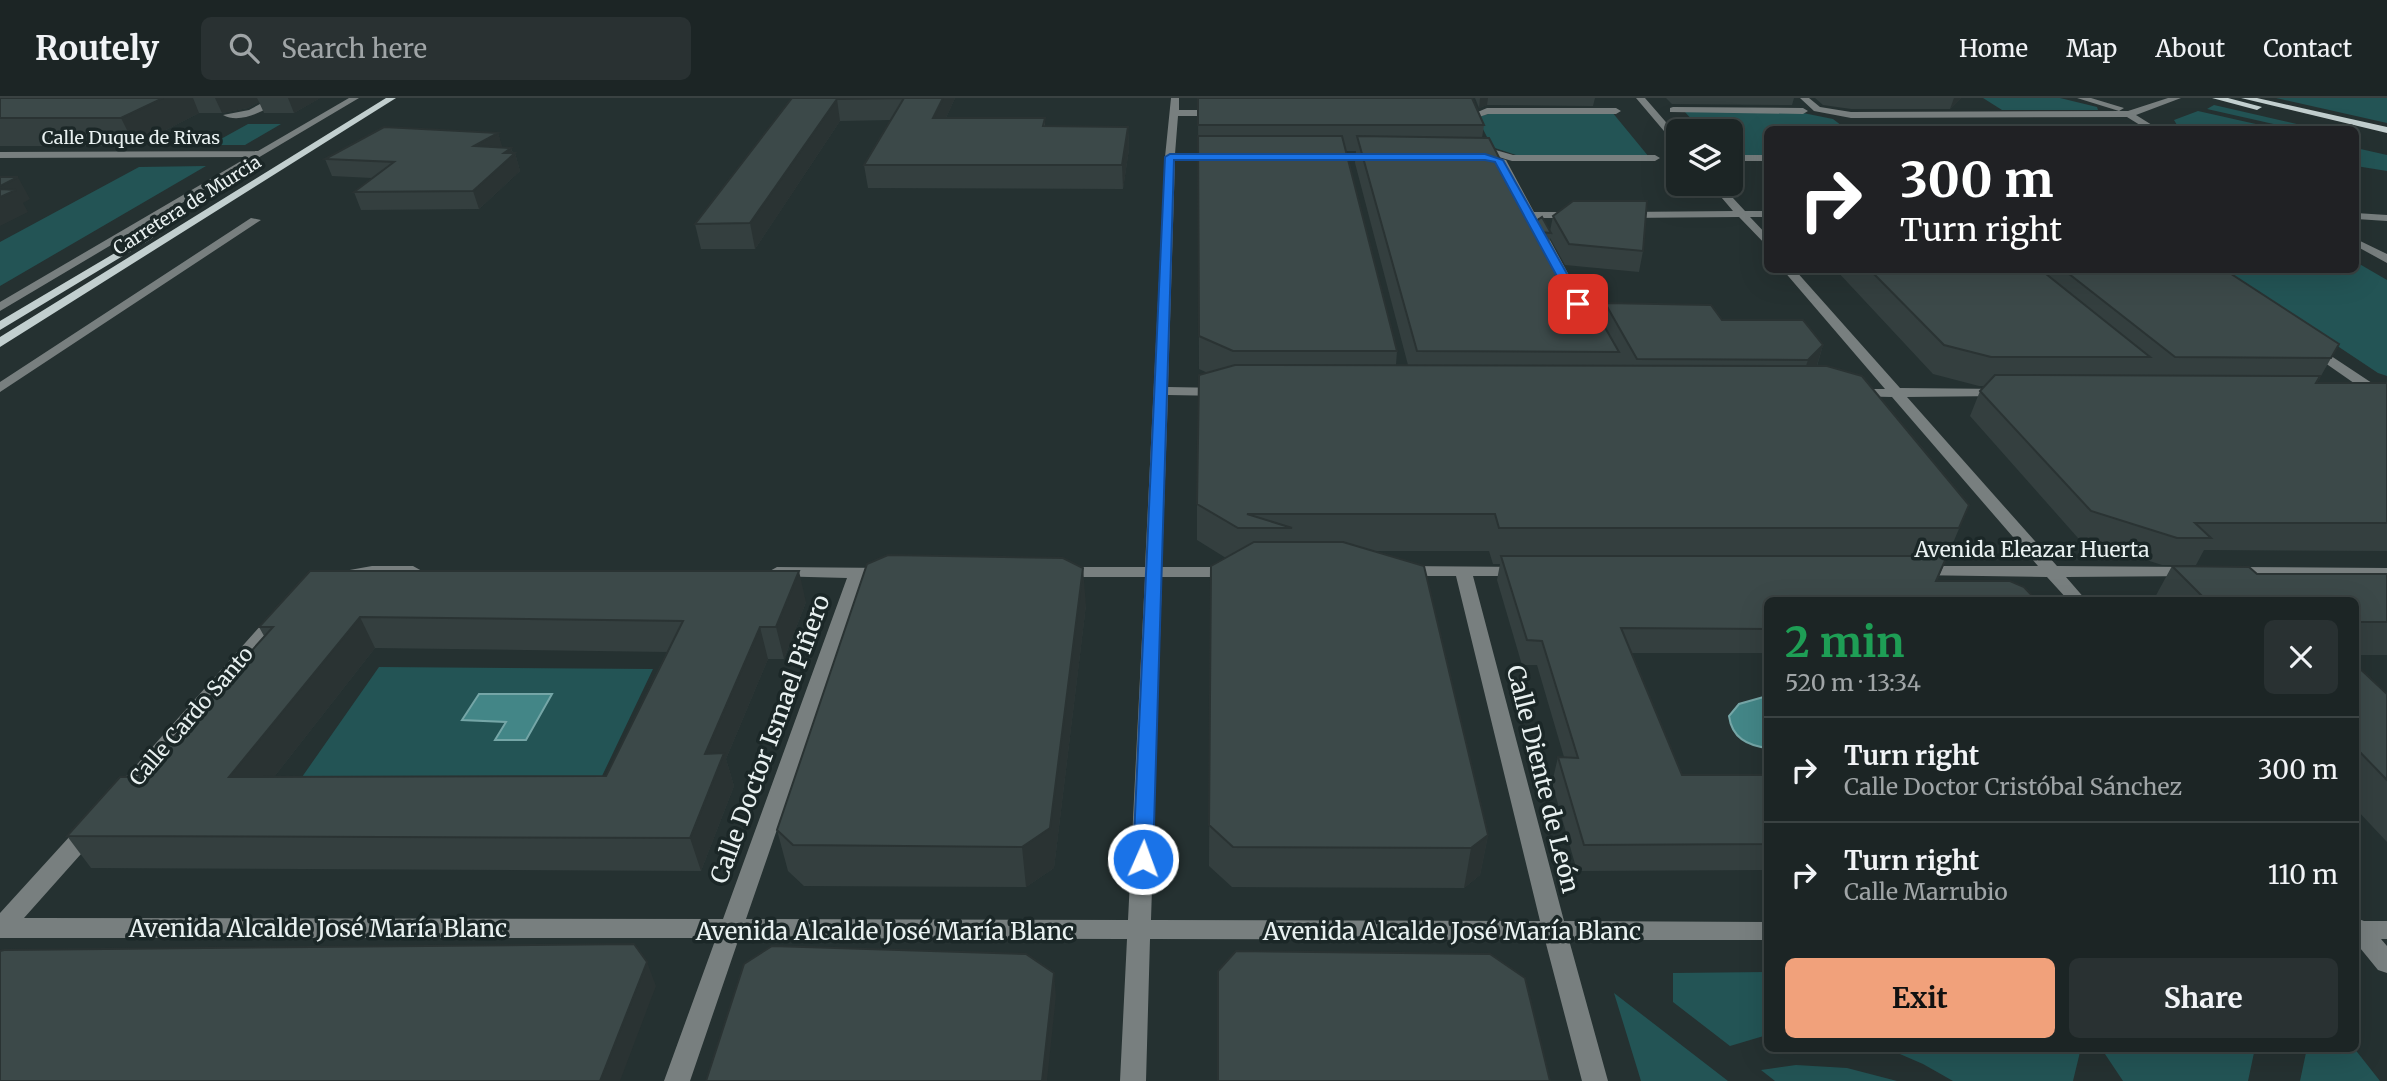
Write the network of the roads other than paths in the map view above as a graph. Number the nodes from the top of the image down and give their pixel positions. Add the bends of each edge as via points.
1 (278, 98) edge
2 (355, 98) edge
3 (373, 98) edge
4 (392, 98) edge
5 (1175, 98) edge
6 (1640, 98) edge
7 (1804, 98) edge
8 (2081, 98) edge
9 (2177, 98) edge
10 (2216, 98) edge
11 (2245, 98) edge
12 (1476, 110) junction
13 (1674, 110) dead end
14 (1616, 111) dead end
15 (1803, 111) dead end
16 (1174, 113) junction
17 (1234, 113) edge
18 (1459, 113) edge
19 (2133, 113) junction
20 (228, 115) dead end
21 (2151, 126) edge
22 (2337, 126) edge
23 (1666, 128) edge
24 (2359, 131) edge
25 (2387, 131) edge
26 (2387, 138) edge
27 (262, 154) junction
28 (0, 155) edge
29 (1495, 156) junction
30 (1170, 157) junction
31 (1240, 157) edge
32 (1306, 157) edge
33 (1346, 157) junction
34 (1392, 157) edge
35 (1472, 157) edge
36 (1655, 158) dead end
37 (1743, 158) edge
38 (1764, 158) edge
39 (1350, 175) edge
40 (1725, 196) edge
41 (1741, 214) junction
42 (1764, 214) edge
43 (1530, 215) junction
44 (1583, 215) edge
45 (1609, 215) edge
46 (2359, 216) edge
47 (2387, 218) edge
48 (255, 220) dead end
49 (1764, 240) edge
50 (2359, 244) edge
51 (2387, 260) edge
52 (1792, 273) edge
53 (0, 307) edge
54 (1588, 322) edge
55 (0, 326) edge
56 (2297, 337) edge
57 (0, 343) edge
58 (0, 388) edge
59 (1160, 391) junction
60 (1238, 392) edge
61 (1896, 392) junction
62 (1839, 393) edge
63 (2022, 393) edge
64 (2351, 394) edge
65 (2383, 394) edge
66 (428, 571) edge
67 (1382, 571) edge
68 (1463, 571) junction
69 (1546, 571) edge
70 (760, 572) edge
71 (1036, 572) edge
72 (1153, 572) junction
73 (1247, 572) edge
74 (1907, 572) edge
75 (2053, 572) junction
76 (857, 573) junction
77 (912, 573) edge
78 (2387, 573) edge
79 (334, 578) edge
80 (2074, 597) edge
81 (289, 604) edge
82 (1, 928) edge
83 (2359, 929) edge
84 (729, 930) junction
85 (2387, 930) edge
86 (1140, 931) junction
87 (1764, 931) edge
88 (1554, 932) junction
89 (2359, 932) edge
90 (2387, 963) edge
91 (677, 1081) edge
92 (1133, 1081) edge
93 (1595, 1081) edge

1 - 20 street via 251,113
2 - 27 street, Carretera de Murcia
3 - 55 main road, Carretera de Murcia
4 - 57 main road, Carretera de Murcia
5 - 16 street
6 - 23 street
7 - 19 street via 1818,109 1851,114
8 - 19 street
9 - 19 street
10 - 22 main road
11 - 25 main road
12 - 14 street
12 - 18 street
12 - 29 street via 1471,117
13 - 15 street
16 - 17 street
16 - 30 street
19 - 21 street
24 - 26 main road
27 - 28 street, Calle Duque de Rivas
27 - 53 street, Carretera de Murcia
29 - 35 street
29 - 36 street
29 - 43 street
30 - 31 street
30 - 59 street
32 - 33 street
33 - 34 street
33 - 39 street
37 - 38 street
40 - 41 street
41 - 42 street
41 - 45 street
41 - 49 street
43 - 44 street
43 - 54 street
46 - 47 street
48 - 58 street
50 - 51 street
52 - 61 street
56 - 65 street
59 - 60 street
59 - 72 street
61 - 62 street
61 - 63 street
61 - 75 street
64 - 65 street
66 - 79 street via 372,571
67 - 68 street
68 - 69 street
68 - 88 street, Calle Diente de León
70 - 76 street
71 - 72 street
72 - 73 street
72 - 86 street
74 - 75 street, Avenida Eleazar Huerta
75 - 78 street, Avenida Eleazar Huerta
75 - 80 street
76 - 77 street
76 - 84 street, Calle Doctor Ismael Piñero
81 - 82 street, Calle Cardo Santo
82 - 84 street, Avenida Alcalde José María Blanc
83 - 85 street
84 - 86 street, Avenida Alcalde José María Blanc
84 - 91 street, Calle Doctor Ismael Piñero
86 - 88 street, Avenida Alcalde José María Blanc
86 - 92 street
87 - 88 street, Avenida Alcalde José María Blanc
88 - 93 street, Calle Diente de León
89 - 90 street

